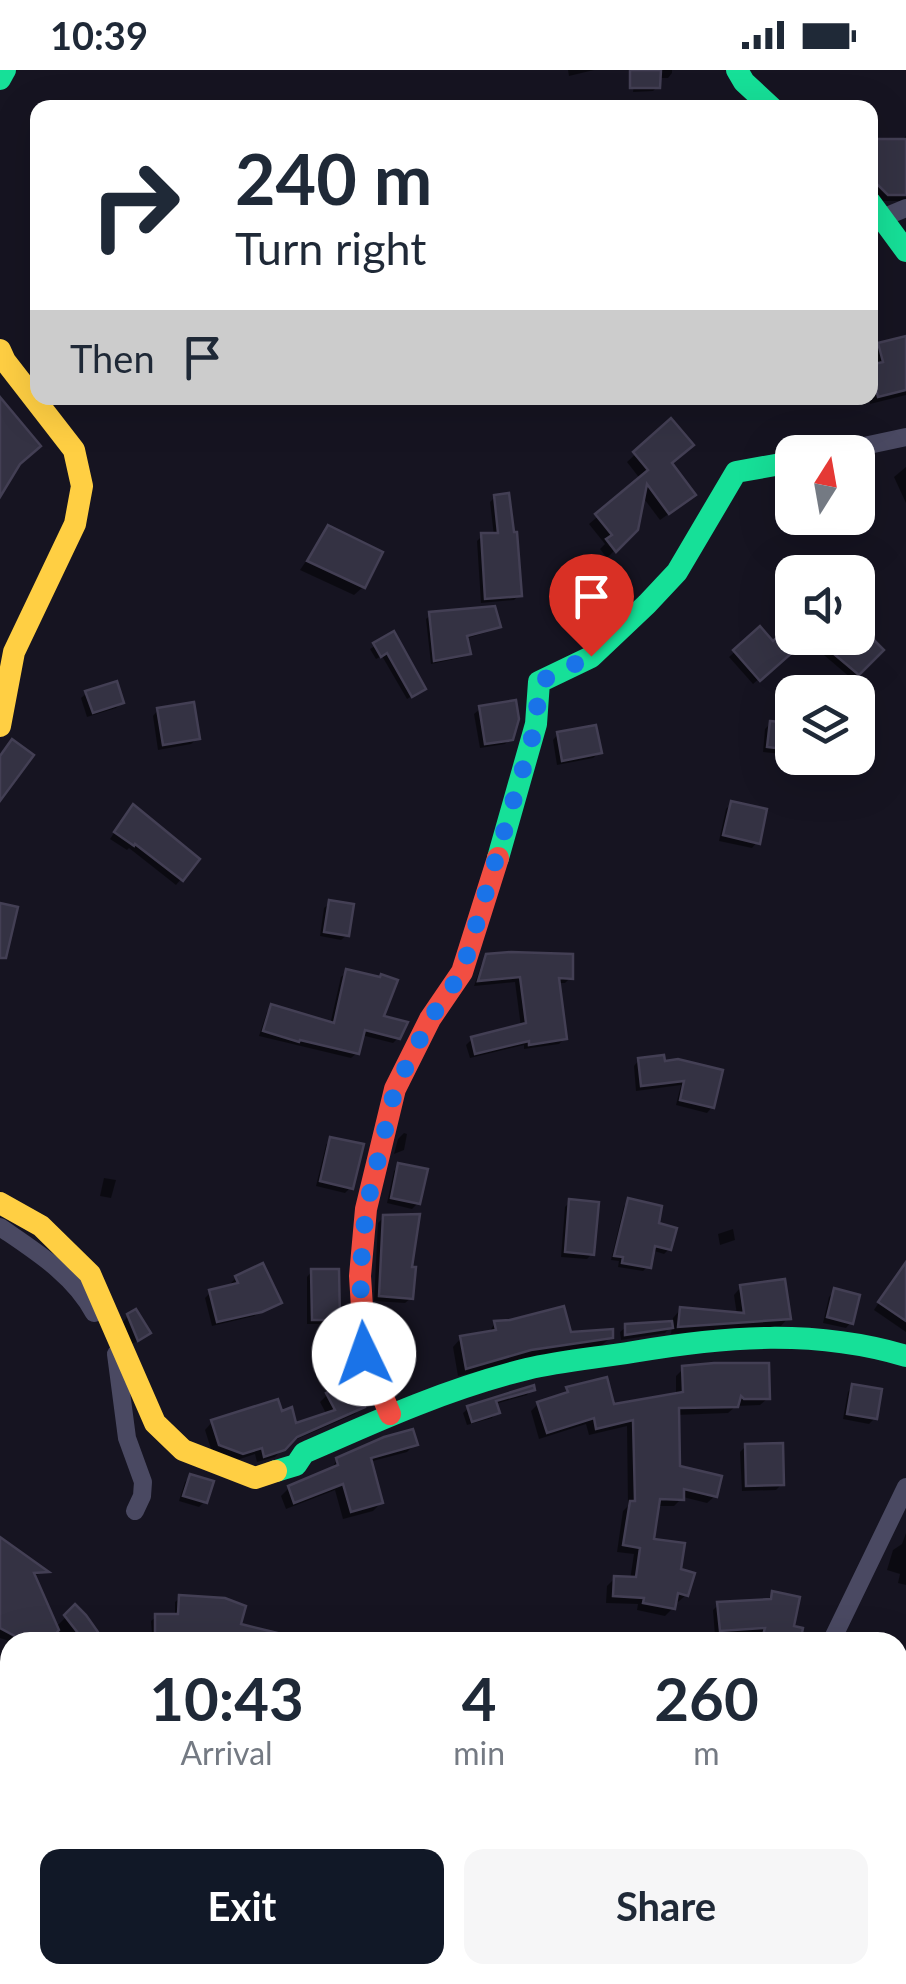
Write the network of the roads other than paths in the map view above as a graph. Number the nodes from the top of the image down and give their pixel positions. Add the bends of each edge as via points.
1 (4, 70) edge
2 (736, 70) edge
3 (0, 80) edge
4 (763, 100) edge
5 (906, 208) edge
6 (878, 210) edge
7 (878, 213) edge
8 (906, 251) edge
9 (0, 350) edge
10 (30, 394) edge
11 (39, 405) edge
12 (906, 437) edge
13 (875, 444) edge
14 (775, 465) edge
15 (0, 726) edge
16 (0, 1203) edge
17 (0, 1227) edge
18 (906, 1356) edge
19 (390, 1414) junction
20 (906, 1486) edge
21 (135, 1510) dead end
22 (836, 1632) edge

1 - 3 street
2 - 4 street
5 - 6 street
7 - 8 street
9 - 10 street
11 - 15 street via 74,450 82,486 75,524 14,652
12 - 13 street
14 - 19 street via 736,472 677,572 647,604 591,656 539,682 536,724 487,898 462,972 395,1089 366,1209 360,1276 364,1354
16 - 19 street via 40,1226 90,1274 155,1423 183,1450 254,1478 296,1466 304,1453
17 - 21 street via 86,1296 117,1356 127,1438 143,1482
18 - 19 street via 872,1344 789,1335 672,1345 515,1372
20 - 22 street

